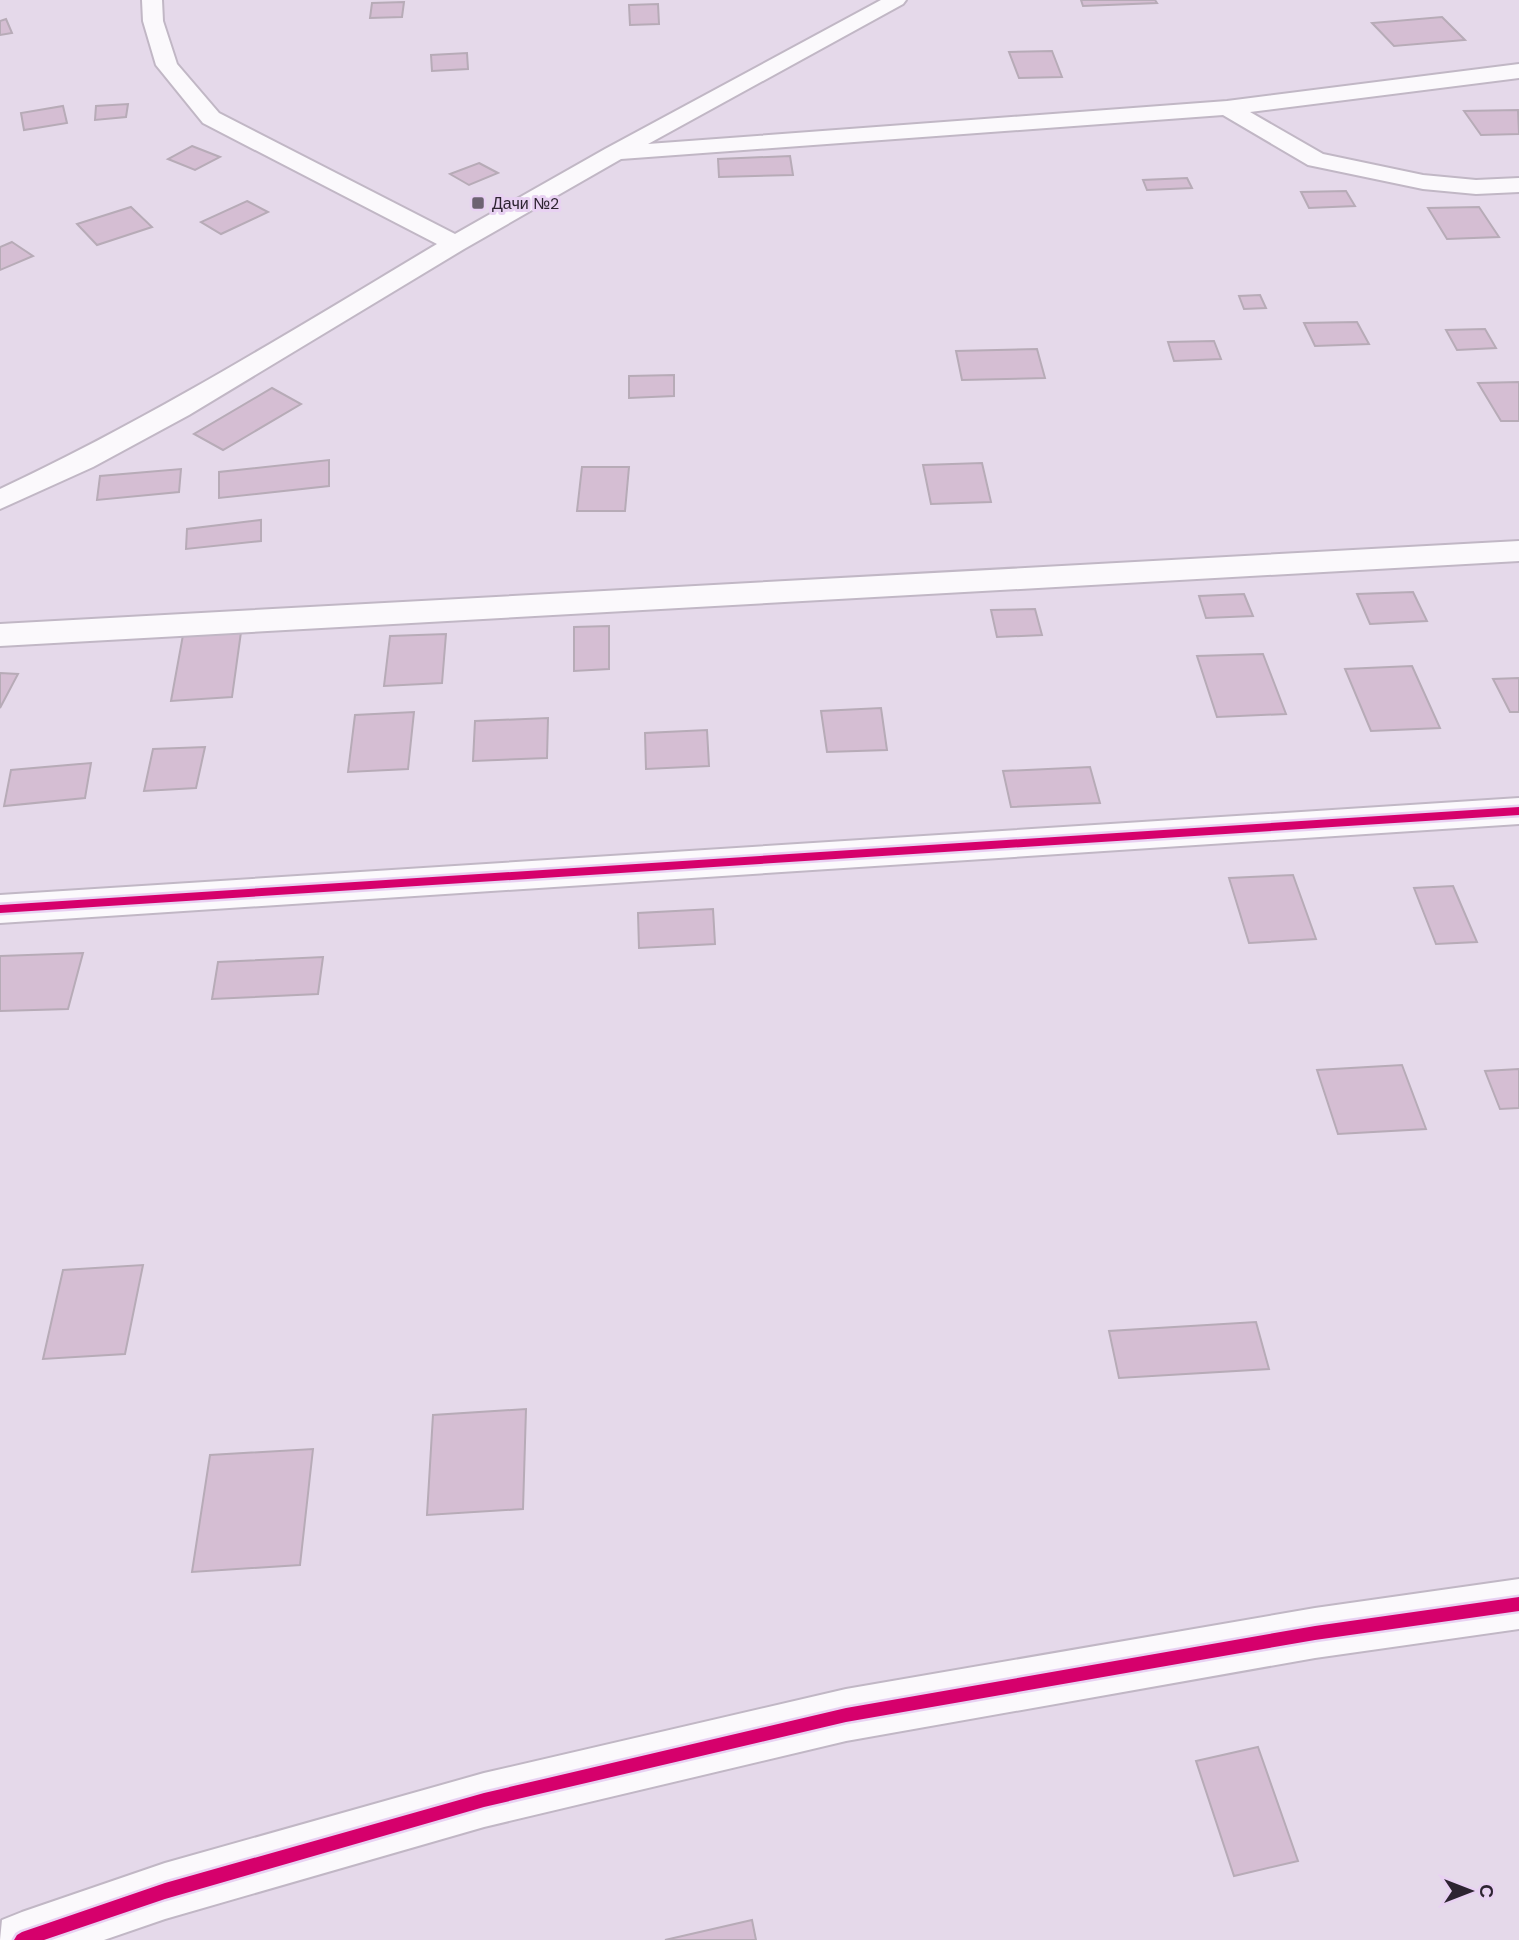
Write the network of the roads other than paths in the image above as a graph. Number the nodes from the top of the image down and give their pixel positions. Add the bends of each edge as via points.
1 (152, 0) edge
2 (896, 0) edge
3 (1519, 71) edge
4 (1227, 108) junction
5 (613, 154) junction
6 (1519, 185) edge
7 (455, 244) junction
8 (0, 500) edge
9 (1519, 551) edge
10 (0, 635) edge
11 (1519, 811) edge
12 (0, 909) edge
13 (1519, 1604) edge
14 (22, 1940) edge

1 - 7 street via 153,21 167,65 211,118
2 - 5 street
3 - 4 street
4 - 5 street
4 - 6 street via 1316,160 1423,182
5 - 7 street
7 - 8 street via 179,409
9 - 10 street
11 - 12 street
13 - 14 street via 1315,1633 846,1715 484,1800 165,1891

